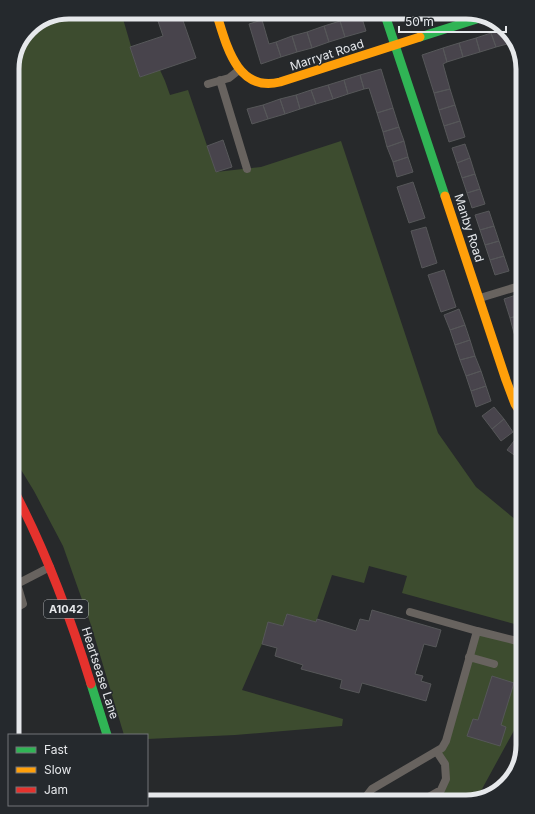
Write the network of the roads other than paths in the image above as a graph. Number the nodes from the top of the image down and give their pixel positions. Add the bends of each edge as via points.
1 (218, 19) edge
2 (386, 19) edge
3 (475, 20) edge
4 (395, 46) junction
5 (239, 70) junction
6 (220, 80) junction
7 (208, 84) dead end
8 (247, 169) dead end
9 (516, 287) edge
10 (480, 298) junction
11 (516, 406) edge
12 (19, 499) edge
13 (51, 567) junction
14 (19, 578) edge
15 (19, 593) edge
16 (19, 606) edge
17 (410, 612) dead end
18 (477, 631) junction
19 (516, 642) edge
20 (469, 657) junction
21 (494, 664) dead end
22 (107, 734) edge
23 (437, 752) junction
24 (367, 795) edge
25 (432, 795) edge

1 - 5 main road, Marryat Road via 231,56
2 - 4 main road, Manby Road
3 - 4 main road, Marryat Road
4 - 5 main road, Marryat Road via 276,83 254,81
4 - 10 main road, Manby Road
5 - 6 lane via 230,78
6 - 7 lane
6 - 8 lane
9 - 10 lane
10 - 11 main road, Manby Road
12 - 13 main road, Heartsease Lane / A1042
13 - 14 lane
13 - 22 main road, Heartsease Lane / A1042
15 - 16 lane via 23,604
17 - 18 lane
18 - 19 lane
18 - 20 lane
20 - 21 lane
20 - 23 lane via 446,741
23 - 24 lane via 372,789
23 - 25 lane via 445,764 446,779 441,790

